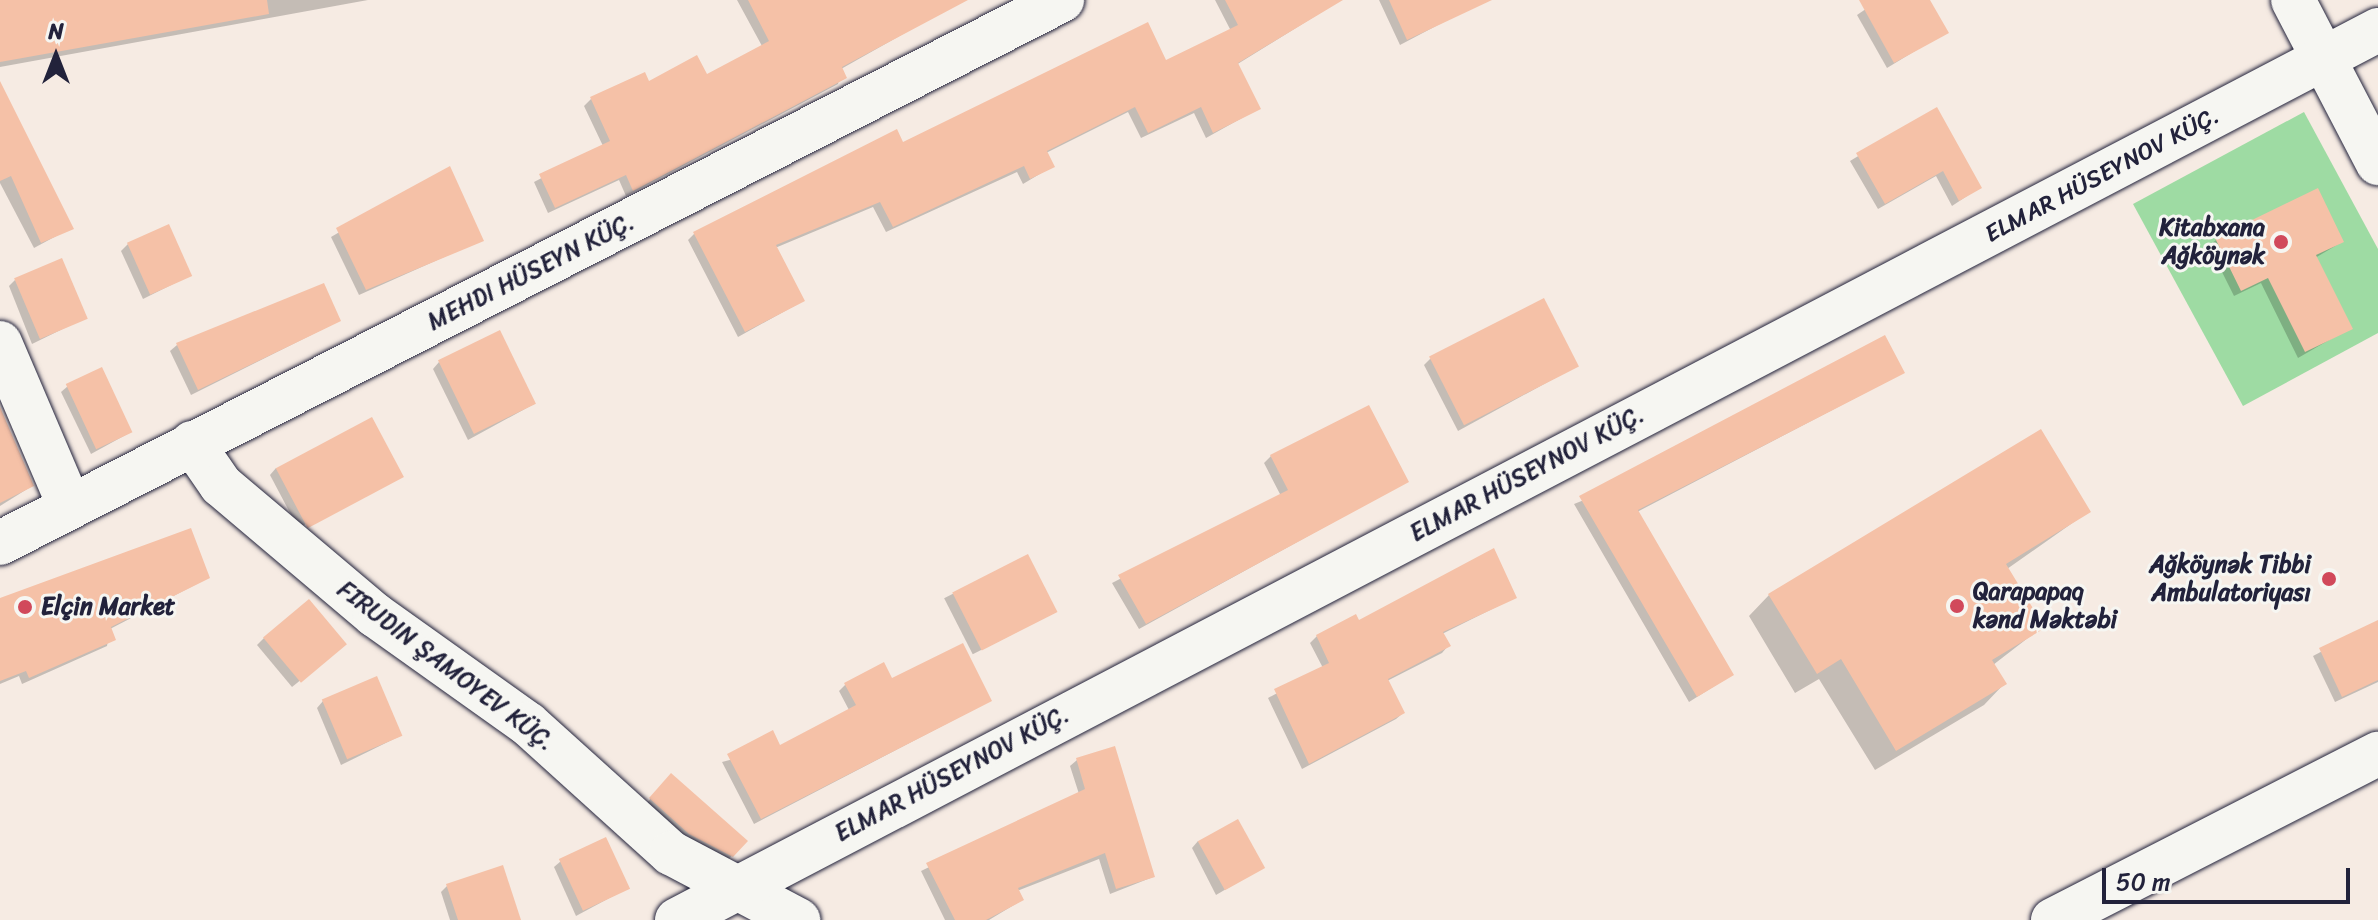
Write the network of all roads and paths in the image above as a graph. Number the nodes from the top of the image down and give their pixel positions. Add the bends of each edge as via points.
1 (1062, 0) edge
2 (2293, 0) edge
3 (2378, 30) edge
4 (2322, 60) junction
5 (2378, 163) edge
6 (0, 343) edge
7 (192, 443) junction
8 (70, 507) junction
9 (0, 543) edge
10 (2378, 754) edge
11 (732, 891) junction
12 (677, 920) edge
13 (798, 920) edge
14 (2053, 920) edge

1 - 7 street, MEHDI HÜSEYN KÜÇ.
2 - 4 street
3 - 4 street, ELMAR HÜSEYNOV KÜÇ.
4 - 5 street
4 - 11 street, ELMAR HÜSEYNOV KÜÇ.
6 - 8 street
7 - 8 street, MEHDI HÜSEYN KÜÇ.
7 - 11 street, FIRUDIN ŞAMOYEV KÜÇ. via 221,485 331,578 528,724 671,853
8 - 9 street, MEHDI HÜSEYN KÜÇ.
10 - 14 street
11 - 12 street, ELMAR HÜSEYNOV KÜÇ.
11 - 13 street, FIRUDIN ŞAMOYEV KÜÇ.

